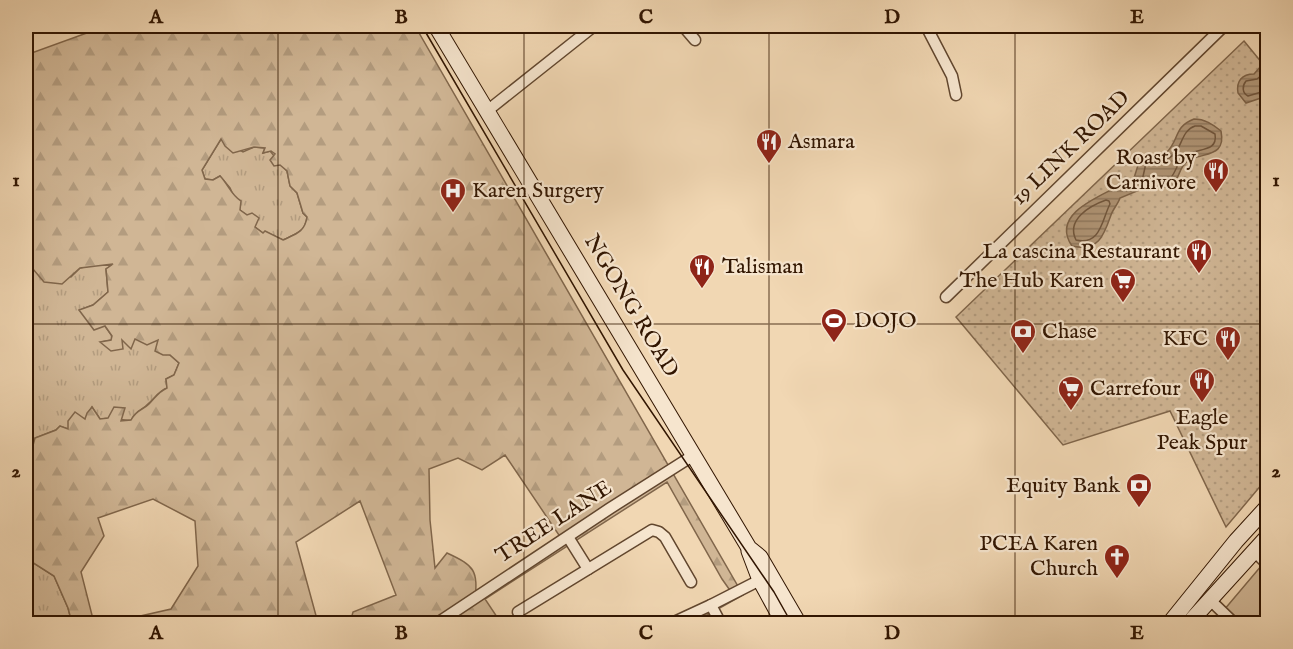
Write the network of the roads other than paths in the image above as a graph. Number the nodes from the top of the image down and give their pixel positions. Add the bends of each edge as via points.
1 (436, 26) edge
2 (594, 26) edge
3 (683, 26) edge
4 (926, 26) edge
5 (1224, 26) edge
6 (695, 40) dead end
7 (956, 95) dead end
8 (487, 111) junction
9 (946, 297) dead end
10 (694, 455) junction
11 (1268, 507) edge
12 (1268, 536) edge
13 (568, 537) junction
14 (749, 548) junction
15 (1254, 551) junction
16 (1268, 565) edge
17 (588, 569) junction
18 (760, 580) junction
19 (691, 582) dead end
20 (1209, 599) junction
21 (711, 605) junction
22 (518, 612) dead end
23 (436, 624) edge
24 (670, 624) edge
25 (721, 624) edge
26 (784, 624) edge
27 (799, 624) edge
28 (1169, 624) edge
29 (1188, 624) edge
30 (1235, 624) edge

1 - 8 main road, NGONG ROAD
2 - 8 street
3 - 6 street
4 - 7 street via 952,76
5 - 9 street, 19 LINK ROAD
8 - 10 main road, NGONG ROAD
10 - 13 street, TREE LANE
10 - 14 main road, NGONG ROAD
11 - 28 main road
12 - 15 main road
13 - 17 street
13 - 23 street, TREE LANE
14 - 18 main road, NGONG ROAD
14 - 27 main road, NGONG ROAD via 760,557
15 - 16 street
15 - 20 main road
17 - 19 street via 652,530 665,537
17 - 22 street
18 - 21 street
18 - 26 main road, NGONG ROAD
20 - 29 main road
20 - 30 street
21 - 24 street
21 - 25 street

